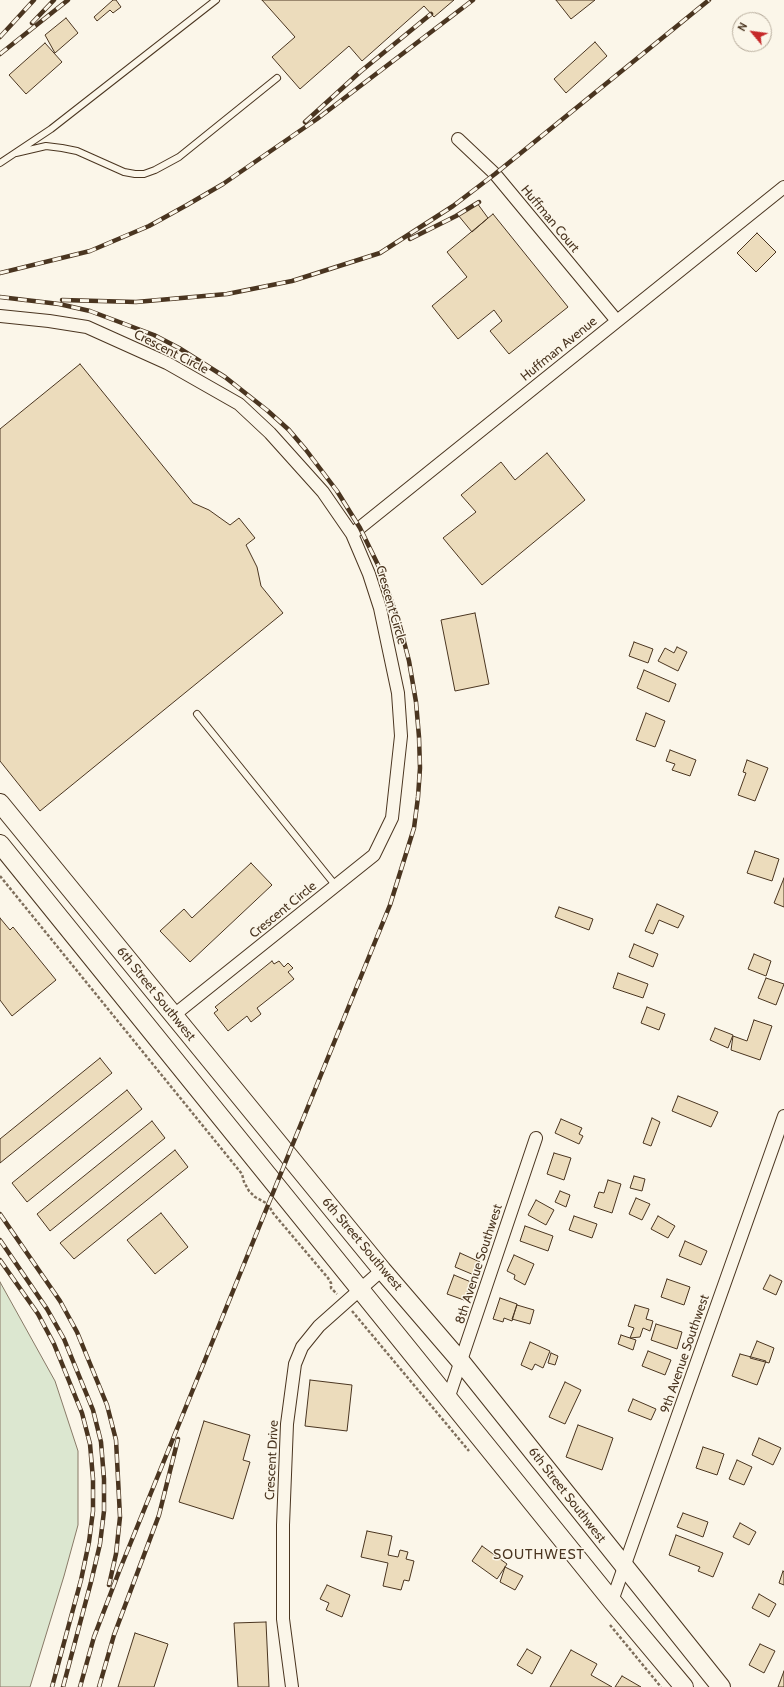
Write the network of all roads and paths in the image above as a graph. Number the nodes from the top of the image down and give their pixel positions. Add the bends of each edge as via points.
1 (216, 0) edge
2 (277, 78) dead end
3 (458, 139) dead end
4 (16, 153) junction
5 (0, 163) edge
6 (784, 187) edge
7 (0, 316) edge
8 (617, 321) junction
9 (352, 534) junction
10 (197, 714) dead end
11 (0, 803) edge
12 (0, 844) edge
13 (0, 876) edge
14 (336, 886) junction
15 (174, 1015) junction
16 (784, 1116) edge
17 (536, 1138) dead end
18 (382, 1270) junction
19 (333, 1289) dead end
20 (360, 1289) junction
21 (352, 1310) dead end
22 (462, 1363) junction
23 (448, 1399) junction
24 (472, 1454) dead end
25 (624, 1568) junction
26 (612, 1601) junction
27 (606, 1620) dead end
28 (292, 1687) edge
29 (660, 1687) edge
30 (684, 1687) edge
31 (721, 1687) edge

1 - 4 lane via 51,129
2 - 4 lane via 179,157 144,174 124,172 78,151 62,148 46,146
3 - 8 street, Huffman Court via 495,174
4 - 5 lane
6 - 8 street, Huffman Avenue
7 - 9 street, Crescent Circle via 87,327 167,363 239,404 270,433 323,492
8 - 9 street, Huffman Avenue
9 - 14 street, Crescent Circle via 369,574 385,630 398,693 401,736 392,818 374,855
10 - 14 lane
11 - 15 main road, 6th Street Southwest
12 - 20 main road, 6th Street Southwest
13 - 19 path via 242,1174 249,1191 268,1204 273,1214 328,1278
14 - 15 street, Crescent Circle
15 - 18 main road, 6th Street Southwest
16 - 25 street, 9th Avenue Southwest
17 - 22 street, 8th Avenue Southwest
18 - 20 street, Crescent Drive
18 - 22 main road, 6th Street Southwest
20 - 23 main road, 6th Street Southwest
20 - 28 street, Crescent Drive via 319,1326 302,1347 295,1364 288,1424 283,1525 283,1619
21 - 24 path
22 - 23 street, 8th Avenue Southwest
22 - 25 main road, 6th Street Southwest
23 - 26 main road, 6th Street Southwest
25 - 26 street, 9th Avenue Southwest
25 - 31 main road, 6th Street Southwest
26 - 30 main road, 6th Street Southwest
27 - 29 path

